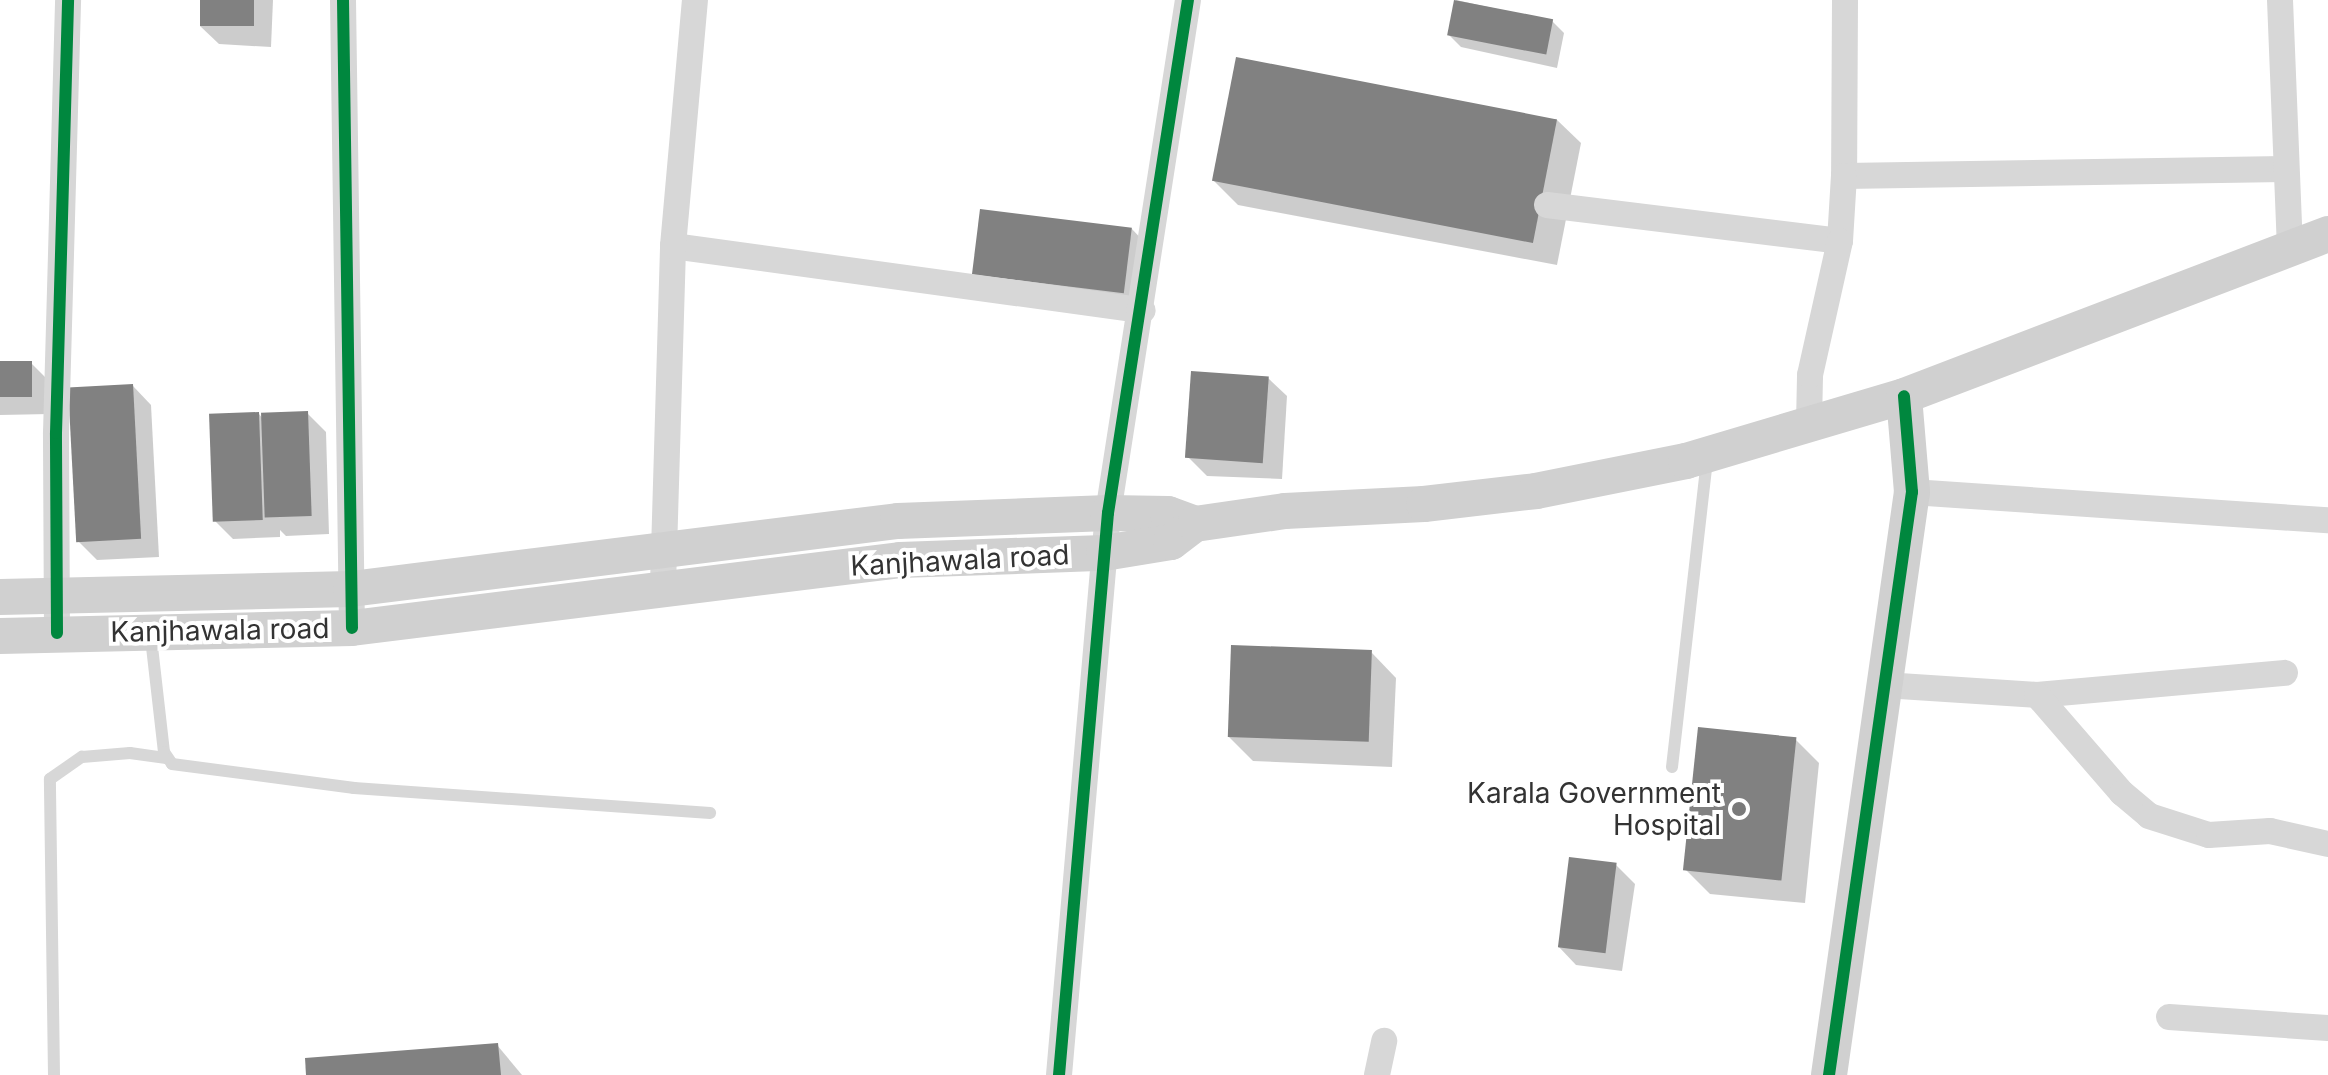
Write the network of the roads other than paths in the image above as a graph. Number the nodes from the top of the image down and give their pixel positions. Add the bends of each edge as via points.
1 (68, 0) edge
2 (343, 0) edge
3 (695, 0) edge
4 (1188, 0) edge
5 (1845, 0) edge
6 (2280, 0) edge
7 (2284, 169) junction
8 (1844, 176) junction
9 (1547, 205) dead end
10 (2328, 234) edge
11 (1840, 241) junction
12 (673, 246) junction
13 (2290, 250) junction
14 (1143, 310) junction
15 (1904, 396) junction
16 (1809, 424) junction
17 (1707, 455) junction
18 (1912, 492) junction
19 (1108, 513) junction
20 (2328, 520) edge
21 (1195, 524) junction
22 (664, 546) junction
23 (1104, 553) junction
24 (663, 585) junction
25 (351, 589) junction
26 (57, 594) junction
27 (0, 597) edge
28 (352, 628) junction
29 (150, 630) junction
30 (57, 633) junction
31 (0, 636) edge
32 (2285, 673) dead end
33 (1884, 685) junction
34 (2037, 695) junction
35 (165, 758) junction
36 (1672, 767) dead end
37 (710, 813) dead end
38 (2328, 844) edge
39 (2169, 1017) dead end
40 (2328, 1028) edge
41 (1384, 1041) dead end
42 (54, 1075) edge
43 (1059, 1075) edge
44 (1377, 1075) edge
45 (1829, 1075) edge

1 - 26 street
2 - 25 street
3 - 12 street
4 - 14 street
5 - 8 street
6 - 7 street
7 - 8 street
7 - 13 street
8 - 11 street
9 - 11 street
10 - 13 main road
11 - 16 street via 1810,375
12 - 14 street
12 - 22 street
13 - 15 main road
14 - 19 street
15 - 16 main road
15 - 18 main road
16 - 17 main road
17 - 21 main road via 1536,491 1424,504 1285,511
17 - 36 lane
18 - 20 street
18 - 33 main road
19 - 21 main road, Kanjhawala road via 1168,514
19 - 22 main road, Kanjhawala road via 898,521
19 - 23 street
21 - 23 main road, Kanjhawala road via 1171,542
22 - 24 street
22 - 25 main road, Kanjhawala road
23 - 24 main road, Kanjhawala road via 900,560
23 - 43 street
24 - 28 main road, Kanjhawala road
25 - 26 main road, Kanjhawala road
25 - 28 street
26 - 27 main road, Kanjhawala road
26 - 30 street
28 - 29 main road, Kanjhawala road
29 - 30 main road, Kanjhawala road
29 - 35 lane
30 - 31 main road, Kanjhawala road
32 - 34 street
33 - 34 street
33 - 45 main road
34 - 38 street via 2122,793 2149,816 2209,835 2270,831
35 - 37 lane via 172,764 354,788
35 - 42 lane via 130,753 82,757 50,779
39 - 40 street
41 - 44 street

